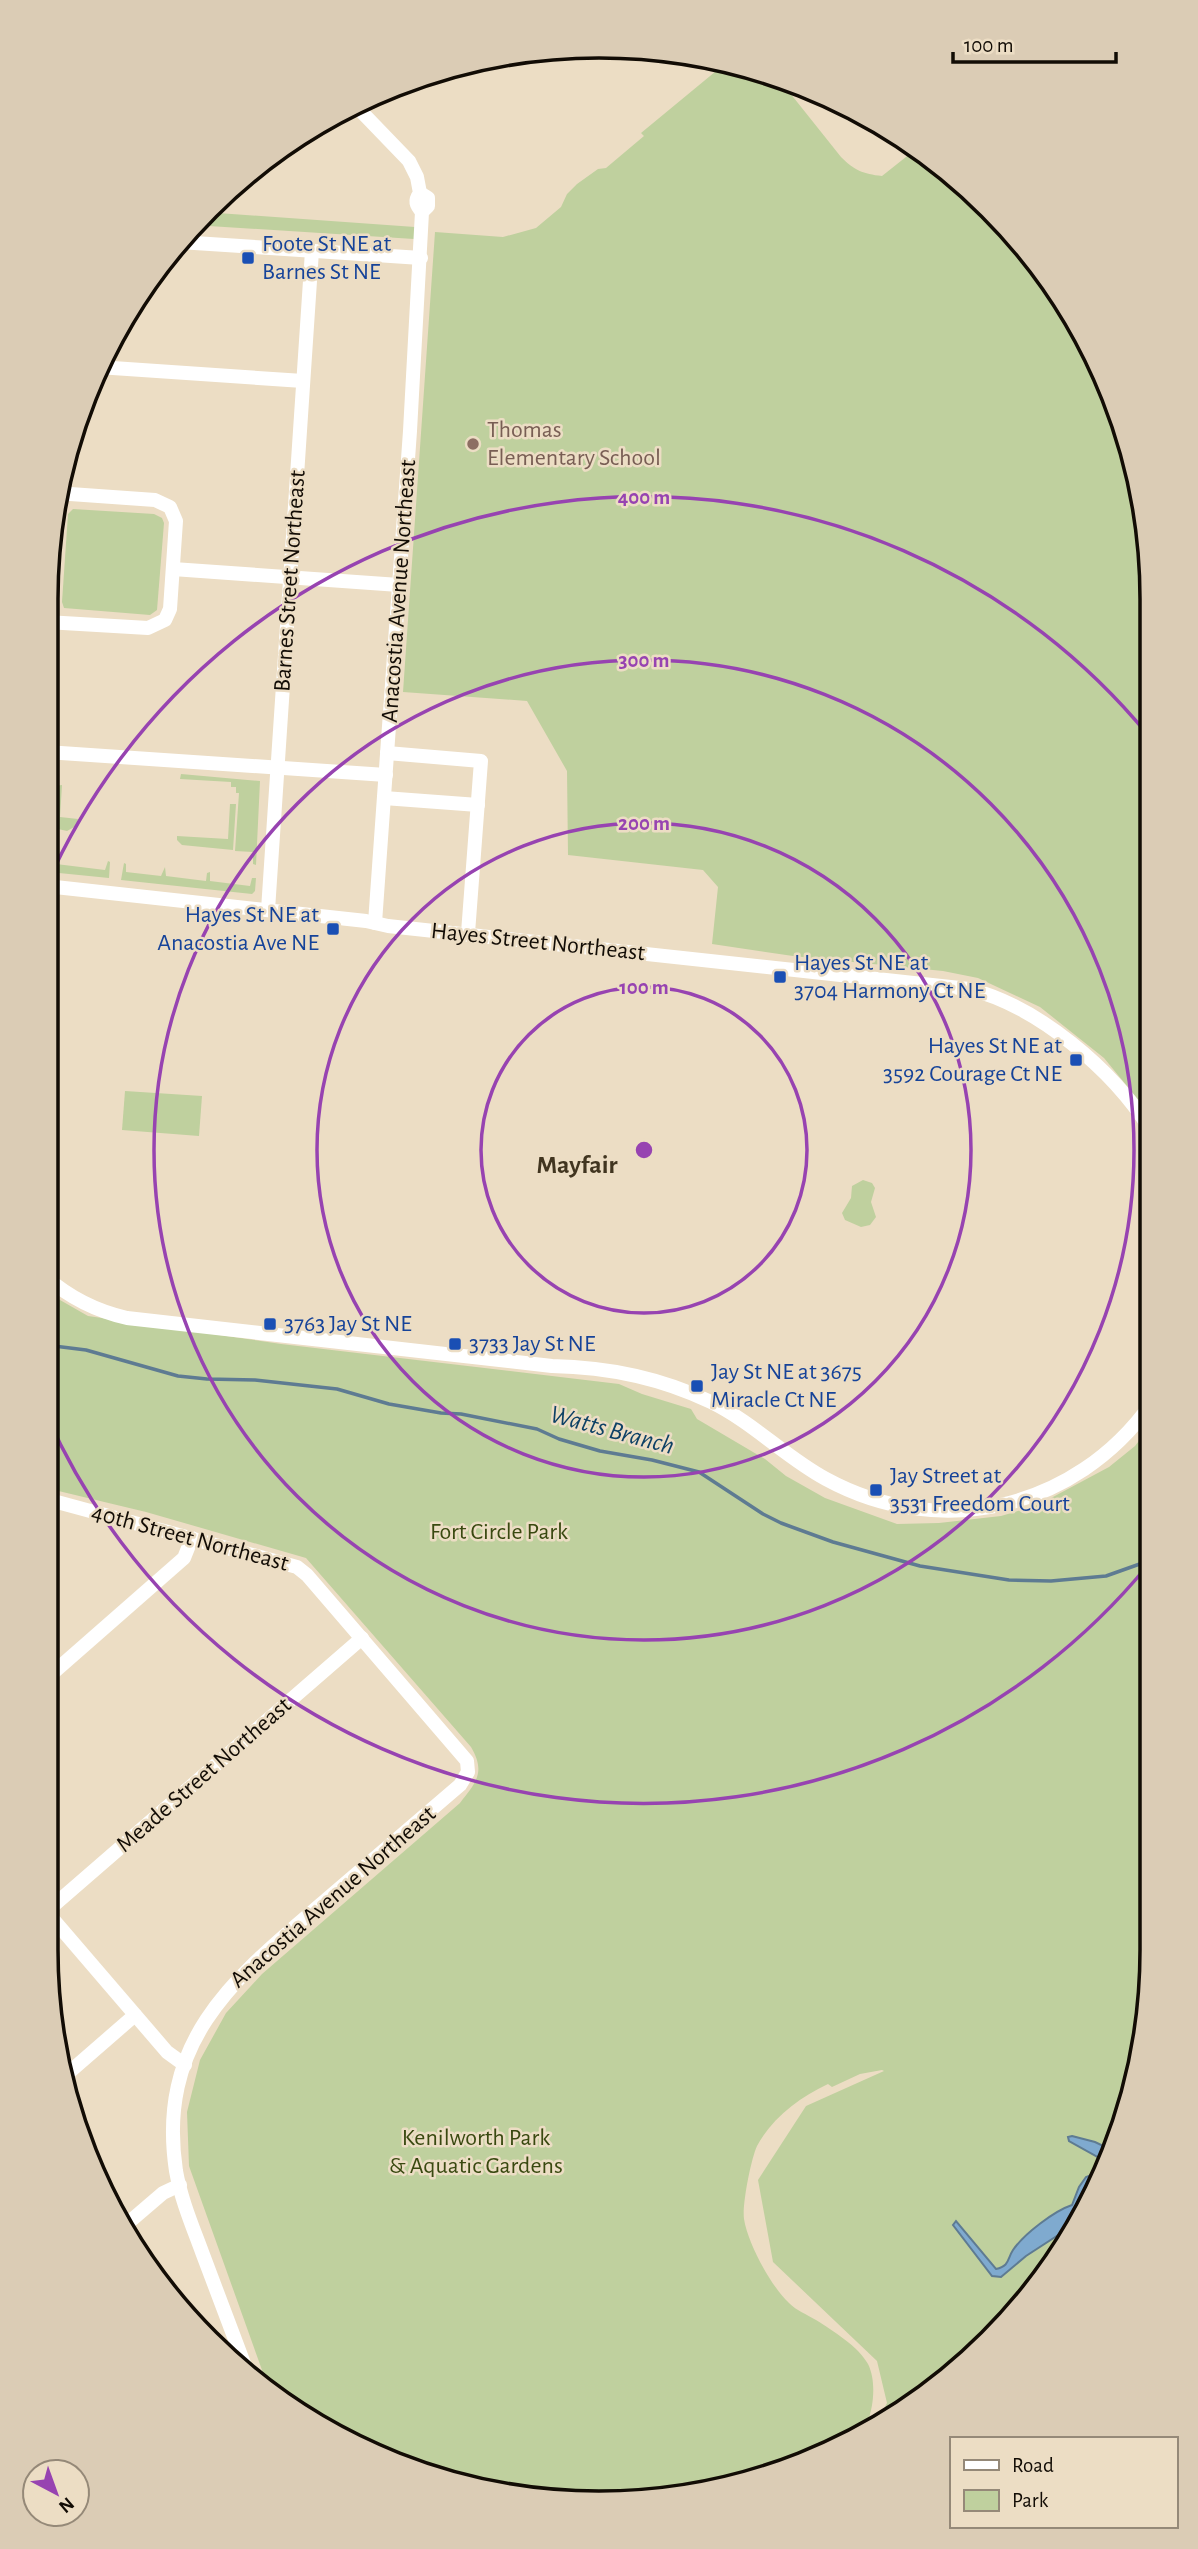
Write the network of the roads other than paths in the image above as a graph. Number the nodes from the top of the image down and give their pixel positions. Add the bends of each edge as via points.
1 (363, 113) edge
2 (191, 243) edge
3 (312, 251) junction
4 (421, 258) junction
5 (110, 368) edge
6 (303, 381) junction
7 (68, 494) edge
8 (173, 569) junction
9 (290, 578) junction
10 (399, 585) junction
11 (58, 624) edge
12 (58, 753) edge
13 (387, 753) junction
14 (278, 767) junction
15 (386, 775) junction
16 (384, 798) junction
17 (478, 805) junction
18 (58, 887) edge
19 (268, 911) junction
20 (375, 923) junction
21 (468, 933) junction
22 (1140, 1115) edge
23 (58, 1286) edge
24 (1140, 1417) edge
25 (58, 1502) edge
26 (192, 1538) junction
27 (362, 1638) junction
28 (58, 1668) edge
29 (462, 1752) joint
30 (58, 1901) edge
31 (58, 1925) edge
32 (135, 2015) junction
33 (185, 2065) junction
34 (71, 2070) edge
35 (180, 2185) junction
36 (130, 2221) edge
37 (241, 2357) edge

1 - 4 street, Anacostia Avenue Northeast via 409,161 417,177
2 - 3 street
3 - 4 street
3 - 6 street, Barnes Street Northeast
4 - 10 street, Anacostia Avenue Northeast
5 - 6 street
6 - 9 street, Barnes Street Northeast
7 - 8 street via 164,503 176,522
8 - 9 street
8 - 11 street via 170,609 155,627
9 - 10 street
9 - 14 street, Barnes Street Northeast
10 - 13 street, Anacostia Avenue Northeast
12 - 14 street
13 - 15 street, Anacostia Avenue Northeast
13 - 17 street via 481,761
14 - 15 street
14 - 19 street, Barnes Street Northeast
15 - 16 street, Anacostia Avenue Northeast
16 - 17 street
16 - 20 street, Anacostia Avenue Northeast
17 - 21 street
18 - 19 street, Hayes Street Northeast
19 - 20 street, Hayes Street Northeast
20 - 21 street, Hayes Street Northeast
21 - 22 street, Hayes Street Northeast via 969,989 1007,1003 1061,1037 1102,1069
23 - 24 street via 79,1301 127,1318 610,1370 671,1386 723,1408 813,1472 847,1490 896,1506 948,1511 1036,1494 1106,1452
25 - 26 street, 40th Street Northeast
26 - 27 street, 40th Street Northeast via 297,1567
26 - 28 street via 184,1558
27 - 29 street, 40th Street Northeast
27 - 30 street, Meade Street Northeast
29 - 33 street, Anacostia Avenue Northeast via 468,1766 464,1781 241,1975 208,2015
31 - 32 street
32 - 33 street via 167,2052
32 - 34 street
33 - 35 street, Anacostia Avenue Northeast via 174,2130
35 - 36 street via 163,2193
35 - 37 street, Anacostia Avenue Northeast

